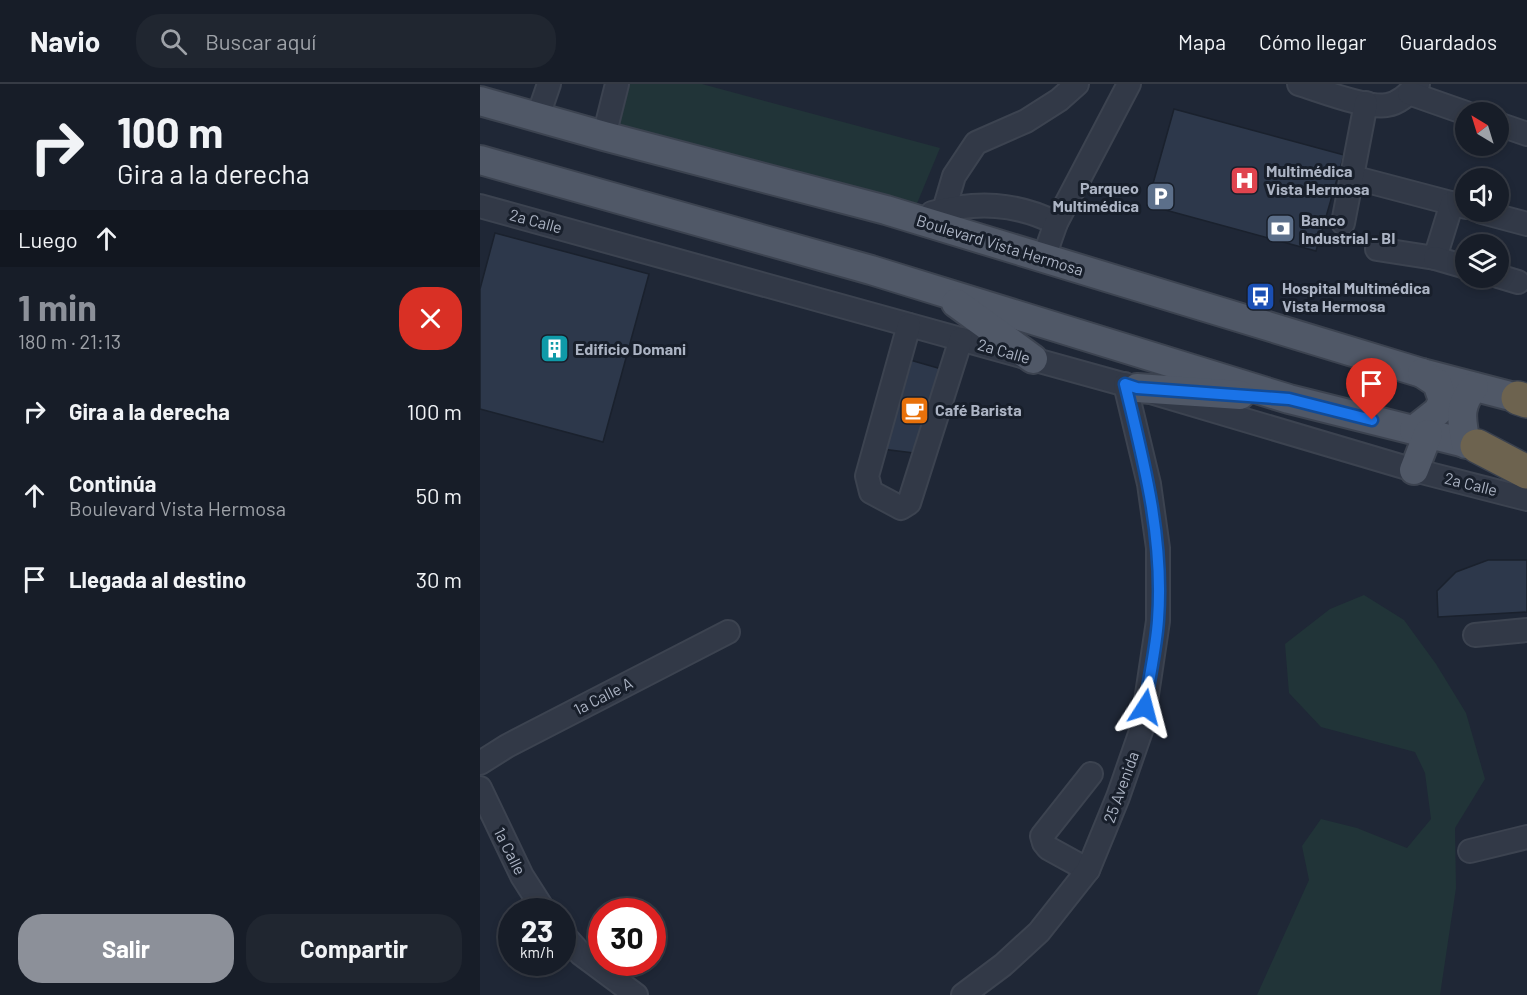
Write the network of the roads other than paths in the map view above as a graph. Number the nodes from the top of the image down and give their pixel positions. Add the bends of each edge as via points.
1 (549, 84) edge
2 (617, 84) edge
3 (1077, 84) edge
4 (1129, 84) edge
5 (1299, 84) edge
6 (1414, 88) edge
7 (480, 101) edge
8 (1376, 104) junction
9 (1455, 108) edge
10 (538, 116) junction
11 (1509, 128) edge
12 (1527, 135) edge
13 (604, 136) junction
14 (480, 160) edge
15 (1352, 177) junction
16 (1455, 204) edge
17 (480, 206) edge
18 (944, 210) junction
19 (1455, 214) edge
20 (911, 218) junction
21 (1509, 219) edge
22 (1056, 223) junction
23 (1343, 223) dead end
24 (1527, 224) edge
25 (1377, 249) dead end
26 (1044, 257) junction
27 (1435, 258) junction
28 (1455, 264) edge
29 (938, 290) junction
30 (909, 325) junction
31 (961, 339) junction
32 (1033, 359) junction
33 (1422, 373) junction
34 (1131, 386) junction
35 (1474, 387) junction
36 (1524, 398) edge
37 (1289, 399) junction
38 (1420, 432) junction
39 (1472, 445) junction
40 (1527, 453) edge
41 (1414, 470) junction
42 (1527, 472) edge
43 (1527, 499) edge
44 (1527, 630) edge
45 (728, 632) dead end
46 (1475, 635) dead end
47 (480, 763) edge
48 (1091, 774) dead end
49 (480, 788) edge
50 (1527, 837) edge
51 (1470, 851) dead end
52 (1088, 870) junction
53 (536, 898) edge
54 (576, 948) edge
55 (636, 995) edge
56 (963, 995) edge

1 - 10 street
2 - 13 street
3 - 18 street via 1026,121 976,143 954,176
4 - 22 street
5 - 8 street
6 - 8 street via 1399,101
6 - 9 street
7 - 10 main road, Boulevard Vista Hermosa
8 - 15 street
10 - 13 main road, Boulevard Vista Hermosa
11 - 12 street
13 - 20 main road, Boulevard Vista Hermosa
14 - 29 main road
15 - 16 street
15 - 23 street
17 - 30 street, 2a Calle
18 - 20 street
18 - 22 street via 1004,206
19 - 27 street
20 - 26 main road, Boulevard Vista Hermosa
21 - 24 street
22 - 26 street
25 - 27 street
26 - 33 main road, Boulevard Vista Hermosa
27 - 28 street
29 - 32 main road
29 - 37 main road
30 - 31 street, 2a Calle
30 - 31 street via 867,476 872,492 901,508 909,502
31 - 32 street, 2a Calle
32 - 34 street, 2a Calle
33 - 35 main road, Boulevard Vista Hermosa
33 - 38 main road via 1437,383 1443,400
34 - 37 main road
34 - 41 street, 2a Calle
34 - 52 street, 25 Avenida via 1158,548 1158,621 1142,728
35 - 36 main road, Boulevard Vista Hermosa
35 - 39 main road via 1461,411
37 - 38 main road
38 - 39 main road
38 - 41 main road
39 - 40 highway
39 - 42 highway
41 - 43 street, 2a Calle
44 - 46 street
45 - 47 street, 1a Calle A
48 - 52 street via 1042,836 1048,848
49 - 53 street, 1a Calle
50 - 51 street
52 - 56 street, 25 Avenida via 1039,932
54 - 55 street

